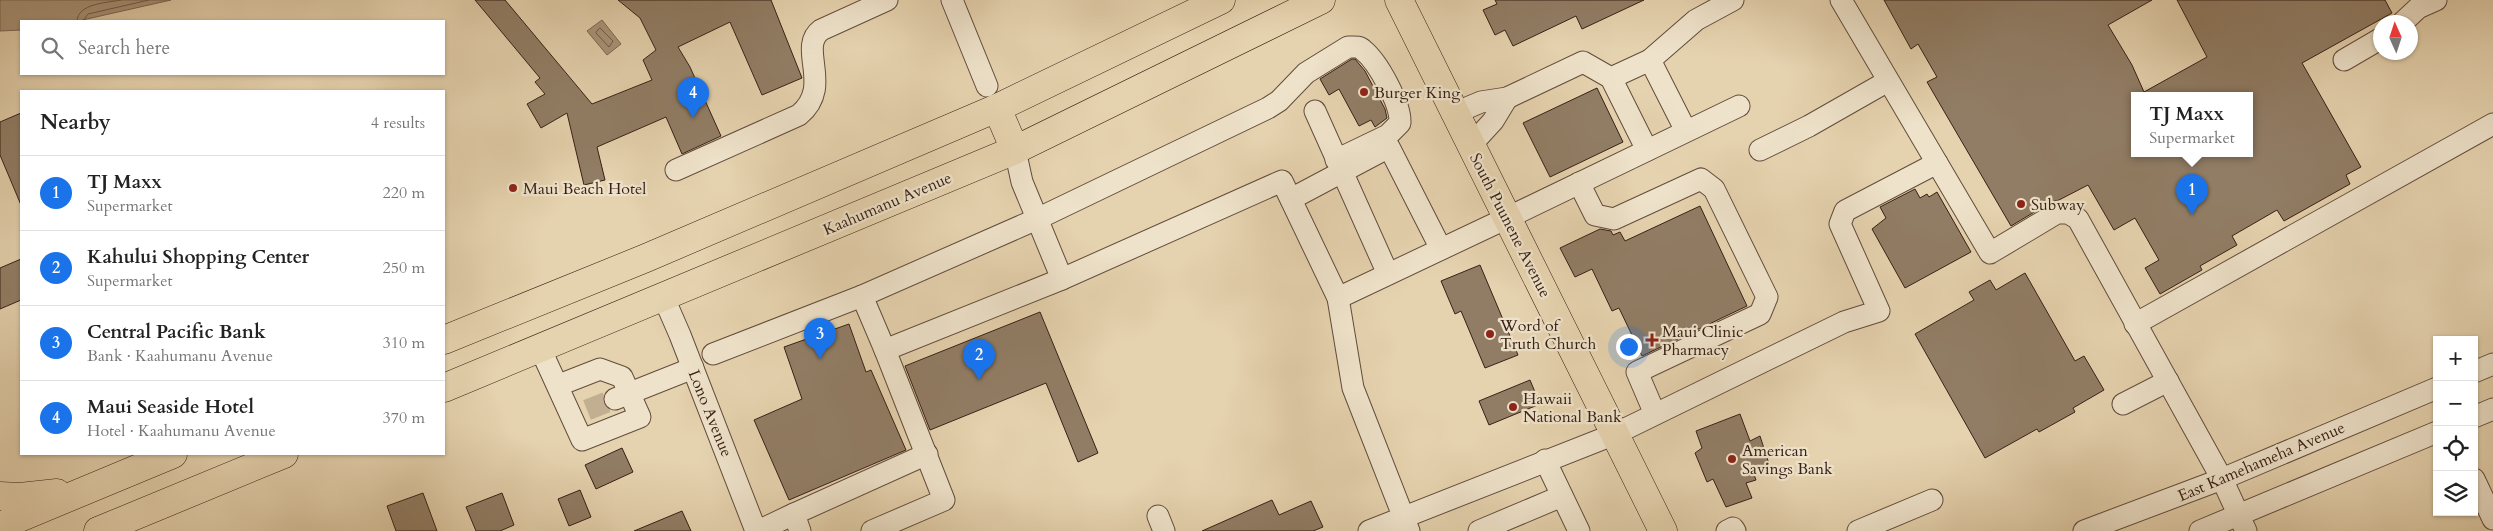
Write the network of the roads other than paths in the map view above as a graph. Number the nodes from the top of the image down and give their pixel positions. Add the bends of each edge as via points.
1 (888, 0) edge
2 (952, 0) edge
3 (1221, 0) edge
4 (1321, 0) edge
5 (1399, 0) edge
6 (1733, 0) edge
7 (1841, 0) edge
8 (2373, 43) edge
9 (1650, 60) junction
10 (2344, 60) dead end
11 (1611, 78) junction
12 (1888, 81) junction
13 (992, 97) junction
14 (1507, 98) junction
15 (1738, 106) dead end
16 (1315, 111) dead end
17 (1456, 113) junction
18 (2493, 124) edge
19 (1686, 131) junction
20 (1471, 145) junction
21 (1014, 150) junction
22 (1647, 150) junction
23 (1760, 150) dead end
24 (1937, 162) junction
25 (1339, 166) junction
26 (676, 170) dead end
27 (1579, 183) junction
28 (1290, 199) junction
29 (1507, 218) junction
30 (1037, 219) junction
31 (1441, 249) junction
32 (646, 258) junction
33 (1388, 274) junction
34 (1062, 279) junction
35 (663, 296) junction
36 (862, 296) junction
37 (1338, 298) junction
38 (2135, 324) junction
39 (445, 340) edge
40 (540, 348) junction
41 (886, 350) junction
42 (713, 354) dead end
43 (2493, 364) edge
44 (693, 368) junction
45 (2478, 370) edge
46 (2168, 381) junction
47 (559, 385) junction
48 (445, 388) edge
49 (2433, 390) edge
50 (622, 396) junction
51 (2123, 404) dead end
52 (2493, 409) edge
53 (1656, 414) junction
54 (2478, 415) edge
55 (1614, 434) junction
56 (2433, 434) edge
57 (927, 454) junction
58 (171, 455) edge
59 (282, 455) edge
60 (1545, 460) junction
61 (2222, 480) junction
62 (105, 482) junction
63 (2478, 487) edge
64 (0, 496) edge
65 (1562, 496) junction
66 (1932, 500) dead end
67 (2493, 519) edge
68 (797, 523) edge
69 (2243, 523) edge
70 (1406, 524) edge
71 (0, 526) edge
72 (1871, 528) edge
73 (98, 531) edge
74 (757, 531) edge
75 (872, 531) edge
76 (1369, 531) edge
77 (1479, 531) edge
78 (1579, 531) edge
79 (1663, 531) edge
80 (1727, 531) edge
81 (1735, 531) edge
82 (2084, 531) edge
83 (2200, 531) edge

1 - 26 street via 816,34 812,46 816,90 800,116
2 - 13 street
3 - 13 main road
4 - 21 main road, Kaahumanu Avenue
5 - 17 main road, South Puunene Avenue
6 - 9 street via 1696,20
7 - 12 street
8 - 10 street
9 - 11 street
9 - 19 street
11 - 14 street via 1582,62
11 - 22 street
12 - 23 street via 1810,126
12 - 24 street
13 - 21 main road
13 - 32 main road
14 - 17 street via 1481,102
14 - 20 street via 1493,121
15 - 19 street
16 - 25 street
17 - 20 main road, South Puunene Avenue
18 - 38 street
19 - 22 street
20 - 29 main road, South Puunene Avenue
21 - 30 street via 1022,182
21 - 35 main road, Kaahumanu Avenue
22 - 27 street
24 - 38 street via 1990,253 2057,213 2077,217
24 - 53 street via 1845,212 1840,224 1879,312 1844,322
25 - 28 street
25 - 30 street via 1388,135 1400,123 1399,106 1363,49 1348,47 1306,73 1268,108
25 - 31 street via 1389,147
25 - 33 street
27 - 29 street
27 - 53 street via 1596,215 1614,219 1701,179 1714,189 1767,297 1760,314 1637,372
28 - 34 street via 1282,181
28 - 37 street
29 - 31 street
29 - 55 main road, South Puunene Avenue
30 - 34 street
30 - 36 street
31 - 33 street
32 - 35 main road
32 - 39 main road
33 - 37 street
34 - 41 street
35 - 40 main road, Kaahumanu Avenue
35 - 44 street, Lono Avenue
36 - 41 street
36 - 42 street
37 - 70 street via 1353,388
38 - 46 street
40 - 47 street
40 - 48 main road, Kaahumanu Avenue
41 - 57 street
43 - 45 street
44 - 50 street
44 - 74 street, Lono Avenue
46 - 51 street
46 - 61 street
47 - 50 street via 600,369 622,377
47 - 50 street via 580,413 582,440 640,417
49 - 61 street, East Kamehameha Avenue
52 - 54 street
53 - 55 street
55 - 60 street
55 - 79 main road, South Puunene Avenue
56 - 69 street
57 - 68 street
57 - 75 street via 944,500
58 - 62 main road
59 - 73 main road
60 - 65 street
60 - 70 street
61 - 69 street
61 - 82 street, East Kamehameha Avenue
62 - 64 main road via 45,495
62 - 71 main road
63 - 67 street
65 - 77 street
65 - 78 street
66 - 72 street
68 - 74 street
69 - 83 street
70 - 76 street
80 - 81 street via 1733,528

